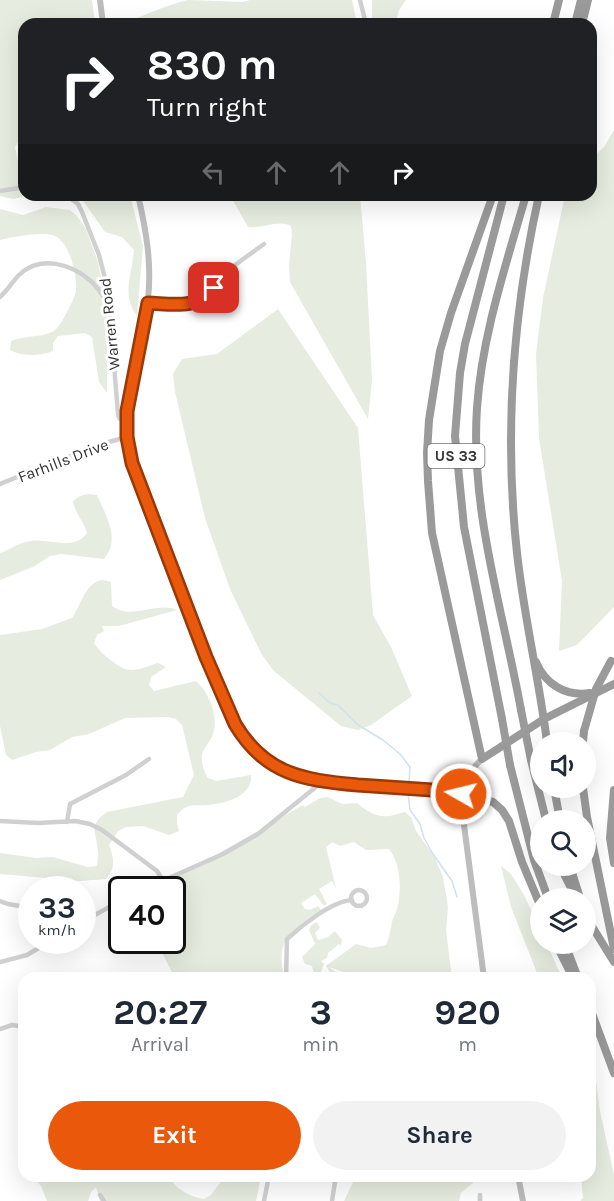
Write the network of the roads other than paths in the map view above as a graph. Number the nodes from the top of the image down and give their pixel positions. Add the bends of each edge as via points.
1 (100, 0) edge
2 (360, 0) edge
3 (559, 0) edge
4 (581, 0) edge
5 (588, 0) edge
6 (102, 18) edge
7 (364, 18) edge
8 (554, 18) edge
9 (576, 18) edge
10 (584, 18) edge
11 (18, 189) edge
12 (0, 191) edge
13 (74, 201) edge
14 (139, 201) edge
15 (491, 201) edge
16 (502, 201) edge
17 (524, 201) edge
18 (538, 201) edge
19 (264, 244) dead end
20 (0, 297) edge
21 (148, 303) junction
22 (110, 304) junction
23 (127, 424) junction
24 (127, 437) junction
25 (0, 484) edge
26 (532, 652) junction
27 (613, 659) edge
28 (614, 684) edge
29 (600, 691) junction
30 (544, 719) junction
31 (546, 732) edge
32 (584, 732) edge
33 (149, 759) dead end
34 (482, 759) junction
35 (322, 782) junction
36 (614, 790) edge
37 (461, 794) junction
38 (584, 798) edge
39 (544, 810) edge
40 (0, 821) edge
41 (67, 822) junction
42 (614, 863) edge
43 (160, 876) edge
44 (169, 876) edge
45 (533, 888) edge
46 (544, 888) edge
47 (352, 900) dead end
48 (0, 901) edge
49 (18, 906) edge
50 (596, 934) edge
51 (614, 949) edge
52 (29, 954) edge
53 (561, 954) edge
54 (569, 954) edge
55 (0, 962) edge
56 (614, 962) edge
57 (286, 972) edge
58 (483, 972) edge
59 (570, 972) edge
60 (576, 972) edge
61 (596, 1024) edge
62 (1, 1026) edge
63 (18, 1026) edge
64 (596, 1027) edge
65 (603, 1043) junction
66 (614, 1073) edge
67 (268, 1182) edge
68 (335, 1182) edge
69 (519, 1182) edge
70 (100, 1195) dead end
71 (104, 1201) edge
72 (264, 1201) edge
73 (332, 1201) edge
74 (523, 1201) edge

1 - 6 street
2 - 7 street
3 - 8 highway
4 - 9 highway
5 - 10 highway
11 - 12 street
13 - 22 street, Warren Road via 85,218 105,273
14 - 21 street via 148,244
15 - 34 highway via 440,351 428,453 432,532
16 - 46 highway, US 33, bridge via 465,344 455,436 464,526 510,765
17 - 39 highway, US 33, bridge via 487,336 477,426 478,482
18 - 26 highway via 516,329 511,435 517,553
19 - 21 street via 224,273 202,300 194,304
20 - 22 street via 19,275 45,262 79,272 94,283
21 - 23 street via 129,394
22 - 23 street, Warren Road via 118,414
23 - 24 street
24 - 25 street, Farhills Drive
24 - 35 street via 136,478 235,724 255,752 272,765
26 - 29 highway via 540,670 558,688 587,694
26 - 30 highway
27 - 32 highway, bridge via 596,689
28 - 29 highway
29 - 30 highway
30 - 31 highway
30 - 34 highway
33 - 41 street via 70,804
34 - 37 street via 467,777
35 - 37 street
35 - 44 street via 258,834 223,854
36 - 42 highway via 610,838
37 - 45 highway via 493,802 505,814
37 - 58 street
38 - 51 highway
40 - 41 street
41 - 43 street via 90,824 102,830
47 - 57 street via 322,911 287,939
48 - 49 street
50 - 56 highway
52 - 55 street
53 - 59 highway
54 - 60 highway
61 - 65 highway
62 - 63 street
64 - 65 highway
65 - 66 highway
67 - 72 street
68 - 73 street
69 - 74 street
70 - 71 street

